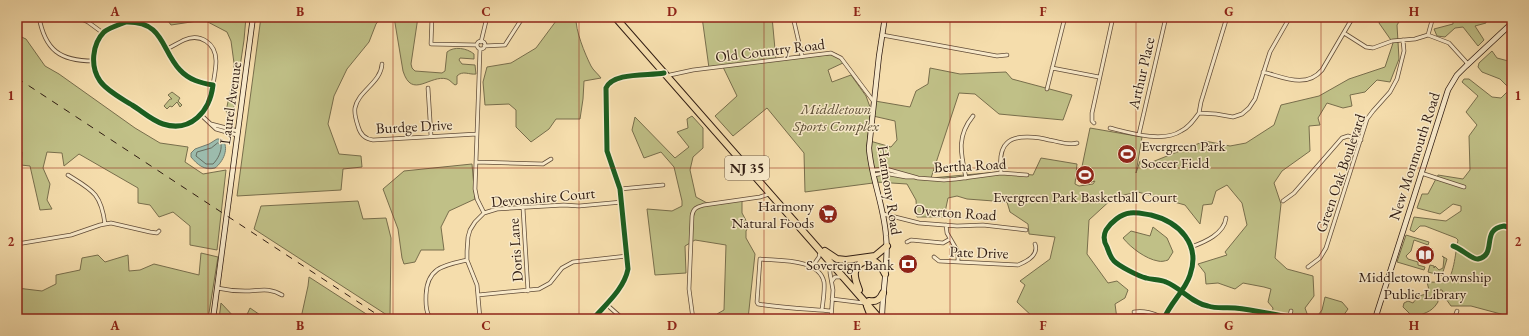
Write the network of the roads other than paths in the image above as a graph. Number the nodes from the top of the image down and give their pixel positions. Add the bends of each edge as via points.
1 (34, 17) edge
2 (39, 17) edge
3 (78, 17) edge
4 (253, 17) edge
5 (432, 17) edge
6 (487, 17) edge
7 (523, 17) edge
8 (615, 17) edge
9 (621, 17) edge
10 (793, 17) edge
11 (885, 17) edge
12 (1065, 17) edge
13 (1113, 17) edge
14 (1166, 17) edge
15 (1227, 17) edge
16 (1290, 17) edge
17 (1353, 17) edge
18 (1433, 17) edge
19 (17, 18) edge
20 (1512, 23) edge
21 (103, 33) junction
22 (1344, 33) junction
23 (882, 35) junction
24 (1428, 35) junction
25 (1403, 40) junction
26 (481, 42) junction
27 (477, 45) junction
28 (484, 46) junction
29 (167, 49) junction
30 (480, 49) junction
31 (1008, 55) dead end
32 (802, 56) junction
33 (93, 61) junction
34 (382, 64) dead end
35 (1468, 64) junction
36 (1052, 68) junction
37 (1263, 72) junction
38 (667, 74) junction
39 (1099, 77) junction
40 (213, 86) junction
41 (428, 88) dead end
42 (1047, 89) dead end
43 (874, 102) junction
44 (1199, 114) junction
45 (201, 115) junction
46 (973, 116) dead end
47 (1094, 123) dead end
48 (1110, 128) dead end
49 (238, 133) junction
50 (477, 134) junction
51 (1139, 134) junction
52 (431, 136) junction
53 (1360, 140) junction
54 (1077, 143) dead end
55 (551, 159) dead end
56 (476, 162) junction
57 (874, 172) junction
58 (1001, 173) junction
59 (1421, 174) junction
60 (68, 175) dead end
61 (1027, 175) dead end
62 (966, 178) junction
63 (663, 185) dead end
64 (1464, 187) dead end
65 (620, 189) junction
66 (770, 194) junction
67 (1283, 201) dead end
68 (622, 202) junction
69 (523, 208) junction
70 (484, 213) junction
71 (883, 214) junction
72 (1226, 218) dead end
73 (105, 224) junction
74 (946, 225) junction
75 (1026, 230) dead end
76 (157, 232) dead end
77 (950, 239) junction
78 (907, 242) dead end
79 (17, 244) edge
80 (1035, 244) dead end
81 (887, 246) junction
82 (1191, 247) junction
83 (17, 250) edge
84 (822, 251) junction
85 (627, 256) junction
86 (934, 257) dead end
87 (467, 260) junction
88 (830, 262) junction
89 (958, 262) junction
90 (812, 267) junction
91 (1308, 267) dead end
92 (17, 273) edge
93 (830, 273) junction
94 (885, 274) junction
95 (843, 277) junction
96 (823, 278) junction
97 (832, 282) junction
98 (217, 288) junction
99 (824, 289) junction
100 (833, 290) junction
101 (860, 290) junction
102 (528, 291) junction
103 (1181, 291) junction
104 (883, 294) junction
105 (282, 295) dead end
106 (478, 295) junction
107 (832, 299) junction
108 (867, 302) junction
109 (606, 304) junction
110 (822, 310) junction
111 (831, 310) junction
112 (1290, 311) dead end
113 (1457, 311) dead end
114 (1134, 312) dead end
115 (429, 316) dead end
116 (882, 318) edge
117 (1164, 318) edge
118 (1289, 318) edge
119 (213, 319) edge
120 (480, 319) edge
121 (593, 319) edge
122 (623, 319) edge
123 (693, 319) edge
124 (831, 319) edge
125 (872, 319) edge
126 (1375, 319) edge
127 (1454, 319) edge

1 - 19 street
2 - 33 street via 42,30 52,48 69,59
3 - 21 street
4 - 49 main road, Laurel Avenue
5 - 27 street via 431,44
6 - 26 street
7 - 28 street via 505,45
8 - 38 highway, NJ 35
9 - 38 highway, NJ 35
10 - 32 street
11 - 23 main road, Harmony Road
12 - 36 street
13 - 39 street
14 - 51 street, Arthur Place
15 - 44 street
16 - 37 street via 1270,52
17 - 22 street
18 - 24 street
20 - 35 main road, New Monmouth Road
21 - 29 street via 126,22 135,22 154,31
21 - 33 street
22 - 25 street via 1369,48
22 - 37 street via 1322,70 1311,79 1298,81
23 - 31 street via 997,56
23 - 43 main road, Harmony Road
24 - 25 street
24 - 35 street via 1449,43
25 - 53 street, Green Oak Boulevard via 1404,51 1396,83 1388,96 1369,115
26 - 27 street
26 - 28 street
27 - 30 street
28 - 30 street
29 - 40 street via 179,70 188,78
29 - 40 street via 191,38 211,44 216,61
30 - 50 street
32 - 38 street, Old Country Road
32 - 43 street, Old Country Road via 830,53 839,56
33 - 45 street via 100,81 107,88 155,120 165,124 181,125 190,123
34 - 52 street, Burdge Drive via 379,76 355,107 361,133 373,140
35 - 59 main road, New Monmouth Road via 1457,75 1448,90
36 - 39 street
36 - 42 street
37 - 44 street via 1254,103 1244,113 1230,117
38 - 65 street, Old Country Road via 641,74 616,79 606,88 606,151
38 - 66 highway, NJ 35
38 - 84 highway, NJ 35
39 - 47 street via 1092,113
40 - 45 street via 209,102
41 - 52 street
43 - 57 main road, Harmony Road via 869,148
44 - 51 street via 1186,129 1176,134
45 - 49 street via 211,124
46 - 62 street via 961,138
48 - 51 street
49 - 98 main road, Laurel Avenue
50 - 52 street, Burdge Drive
50 - 56 street
53 - 67 street via 1348,136 1342,138 1294,193
53 - 91 street, Green Oak Boulevard via 1326,248 1320,258
54 - 58 street via 1067,144 1027,137 1010,140 1004,146
55 - 56 street via 543,164
56 - 70 street via 476,195
57 - 62 street, Bertha Road via 886,169 944,180
57 - 71 main road, Harmony Road
58 - 61 street, Bertha Road
58 - 62 street, Bertha Road
59 - 64 street
59 - 126 main road, New Monmouth Road
60 - 73 street via 97,196
63 - 65 street
65 - 68 street, Old Country Road
66 - 84 highway, NJ 35
66 - 123 street via 704,205 693,210 689,281
68 - 69 street, Devonshire Court
68 - 85 street, Old Country Road
69 - 70 street, Devonshire Court via 497,209
69 - 102 street, Doris Lane
70 - 87 street, Devonshire Court via 474,222 469,232
71 - 74 street, Overton Road via 919,223
71 - 81 main road, Harmony Road
72 - 82 street via 1223,227 1216,234
73 - 76 street
73 - 79 street via 71,235
74 - 75 street, Overton Road via 990,225
74 - 77 street
77 - 78 street via 943,243 911,240
77 - 89 street via 958,252
80 - 89 street, Pate Drive via 1034,256 1018,264
81 - 84 highway via 875,256 846,260 837,259
81 - 94 main road, Harmony Road
82 - 103 street via 1192,271
82 - 103 street via 1181,230 1170,222 1139,213 1128,213 1120,217 1108,227 1104,235 1105,243 1115,262 1143,277 1165,281
83 - 92 street
84 - 88 highway, NJ 35
84 - 90 street
84 - 101 highway, NJ 35
85 - 102 street via 573,262 562,268 547,286
85 - 109 street, Old Country Road via 628,269 625,279
86 - 89 street, Pate Drive via 939,261
87 - 106 street, Devonshire Court via 475,278
87 - 115 street via 443,266 431,276 426,291 426,308
88 - 93 street
88 - 95 highway, NJ 35
90 - 96 street
90 - 110 street via 802,263 760,259 757,303
93 - 96 street
93 - 97 street
94 - 101 highway via 876,263 868,260 862,262 855,273
94 - 104 main road, Harmony Road
95 - 97 street via 836,276
95 - 108 highway, NJ 35
96 - 99 street
97 - 100 street
98 - 105 street via 233,291 266,289 275,290
98 - 119 main road, Laurel Avenue
99 - 100 street
99 - 110 street
100 - 107 street
101 - 108 highway, NJ 35
102 - 106 street
103 - 117 street
103 - 118 street via 1208,307 1234,308
104 - 108 highway via 878,300
104 - 116 main road, Harmony Road
106 - 120 street, Devonshire Court
107 - 108 street
107 - 111 street
108 - 116 highway, NJ 35
108 - 125 highway
109 - 121 street, Old Country Road
109 - 122 street
110 - 111 street
111 - 124 street
112 - 118 street
113 - 127 street
114 - 117 street via 1149,312

